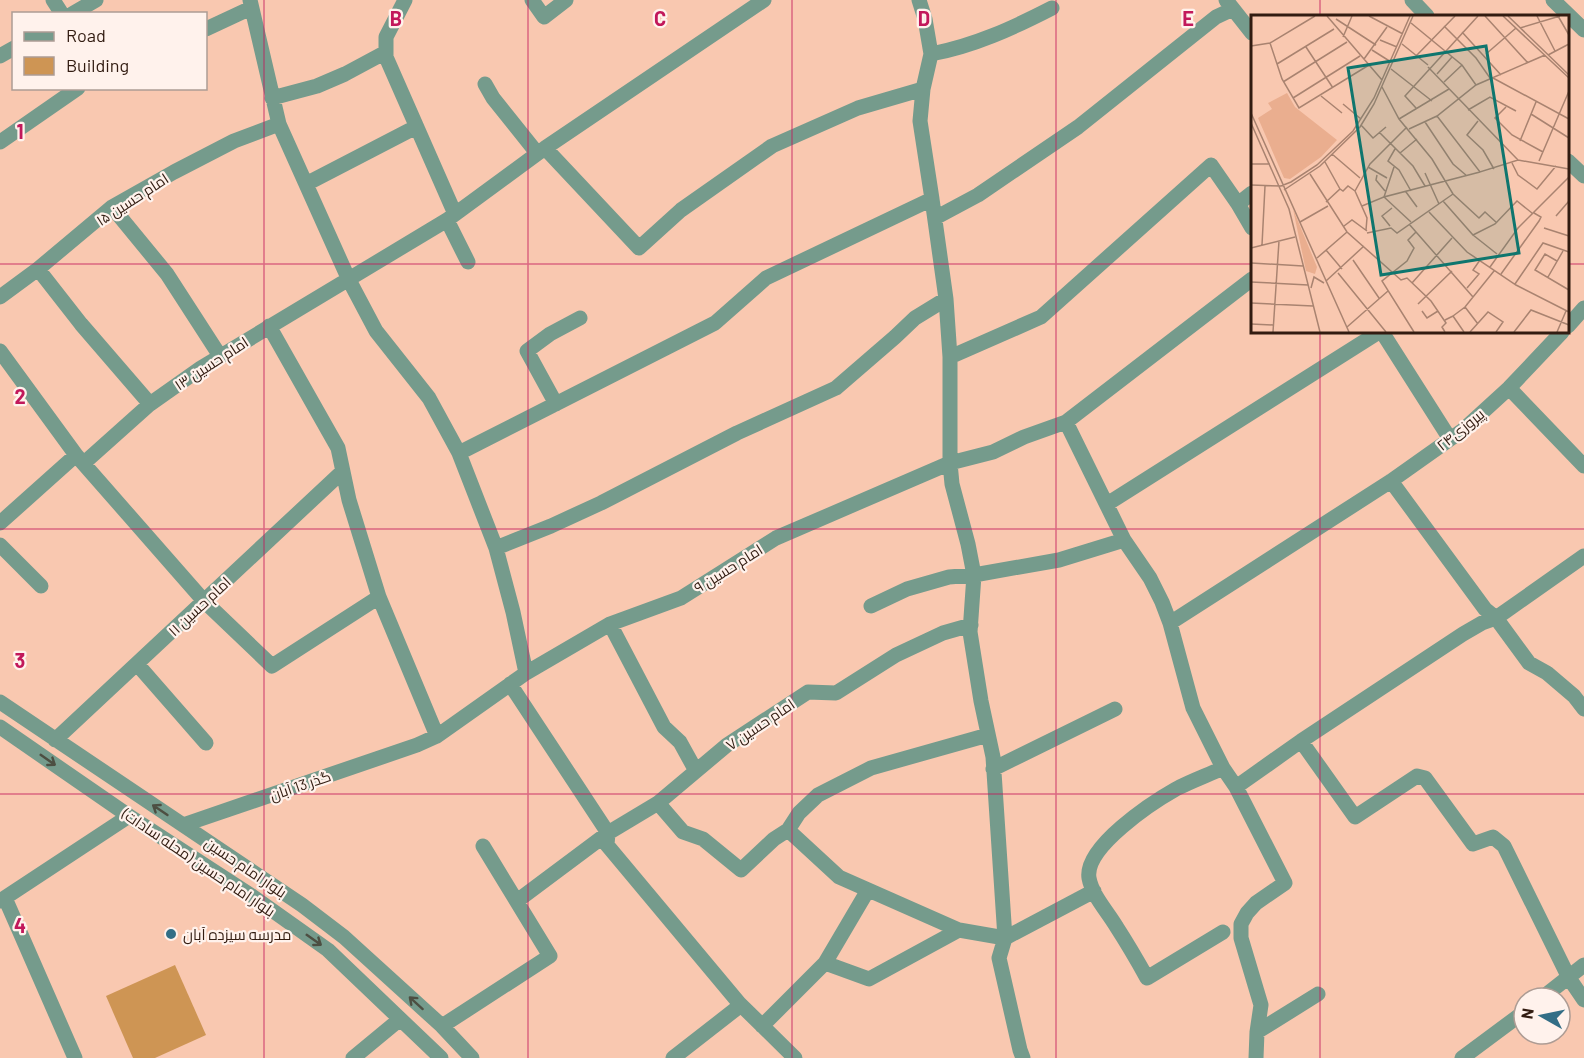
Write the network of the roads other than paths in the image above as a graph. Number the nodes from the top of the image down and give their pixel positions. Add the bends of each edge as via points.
1 (96, 0) edge
2 (405, 0) edge
3 (532, 0) edge
4 (566, 0) edge
5 (764, 0) edge
6 (919, 0) edge
7 (1412, 0) edge
8 (1554, 0) edge
9 (250, 4) edge
10 (1230, 5) edge
11 (1052, 8) dead end
12 (75, 12) edge
13 (1426, 15) edge
14 (207, 28) edge
15 (1584, 30) edge
16 (1251, 32) edge
17 (386, 52) junction
18 (931, 54) junction
19 (485, 84) dead end
20 (923, 89) junction
21 (75, 90) edge
22 (272, 98) junction
23 (279, 124) junction
24 (416, 127) junction
25 (0, 142) edge
26 (541, 151) junction
27 (1569, 162) edge
28 (1584, 177) edge
29 (306, 184) junction
30 (1251, 194) edge
31 (932, 199) junction
32 (1238, 204) junction
33 (112, 207) junction
34 (451, 217) junction
35 (935, 218) junction
36 (1251, 226) edge
37 (468, 262) dead end
38 (38, 269) junction
39 (349, 280) junction
40 (1251, 280) edge
41 (0, 297) edge
42 (946, 299) junction
43 (1584, 308) edge
44 (580, 318) dead end
45 (1569, 325) edge
46 (269, 326) junction
47 (1378, 333) edge
48 (1381, 333) edge
49 (1561, 333) edge
50 (0, 351) edge
51 (220, 356) junction
52 (950, 357) junction
53 (1509, 388) junction
54 (150, 404) junction
55 (555, 404) junction
56 (1066, 422) junction
57 (1450, 439) junction
58 (459, 453) junction
59 (80, 459) junction
60 (950, 463) junction
61 (1584, 466) edge
62 (343, 471) junction
63 (1391, 481) junction
64 (1107, 504) junction
65 (0, 523) edge
66 (1124, 540) junction
67 (0, 545) edge
68 (496, 548) junction
69 (1584, 556) edge
70 (974, 574) junction
71 (41, 586) dead end
72 (379, 597) junction
73 (204, 601) junction
74 (871, 606) dead end
75 (1496, 618) junction
76 (1170, 623) junction
77 (610, 624) junction
78 (971, 625) junction
79 (137, 664) junction
80 (526, 673) junction
81 (510, 684) junction
82 (0, 702) edge
83 (1115, 709) dead end
84 (1584, 709) edge
85 (2, 731) edge
86 (988, 735) junction
87 (437, 736) junction
88 (55, 740) junction
89 (1301, 741) junction
90 (206, 743) dead end
91 (993, 768) junction
92 (1223, 768) junction
93 (696, 771) junction
94 (1236, 787) junction
95 (658, 803) junction
96 (129, 816) junction
97 (183, 825) junction
98 (788, 830) junction
99 (608, 833) junction
100 (483, 846) dead end
101 (868, 890) junction
102 (1094, 891) junction
103 (2, 899) edge
104 (517, 901) junction
105 (959, 930) junction
106 (1223, 932) dead end
107 (1005, 938) junction
108 (825, 963) junction
109 (1584, 965) edge
110 (1569, 978) junction
111 (1558, 986) edge
112 (1318, 994) dead end
113 (1584, 1000) edge
114 (741, 1005) junction
115 (399, 1020) junction
116 (1512, 1021) edge
117 (442, 1026) junction
118 (762, 1026) junction
119 (1257, 1032) junction
120 (75, 1058) edge
121 (353, 1058) edge
122 (441, 1058) edge
123 (472, 1058) edge
124 (673, 1058) edge
125 (795, 1058) edge
126 (1023, 1058) edge
127 (1256, 1058) edge
128 (1462, 1058) edge

1 - 12 street
2 - 17 street via 386,37
3 - 4 street via 544,17
5 - 26 street, امام حسین ۱۳
6 - 18 street
7 - 13 street
8 - 15 street
9 - 14 street
9 - 22 street
10 - 16 street
10 - 35 street via 1078,127 978,195
11 - 18 street via 977,42
17 - 22 street via 317,86
17 - 24 street
18 - 20 street
19 - 26 street
20 - 26 street via 858,108 772,146 681,210 639,248
20 - 31 street via 921,121
21 - 25 street
22 - 23 street
23 - 29 street
23 - 33 street, امام حسین ۱۵ via 234,141
24 - 29 street
24 - 34 street
26 - 34 street, امام حسین ۱۳
27 - 28 street
29 - 39 street
30 - 32 street
31 - 35 street
31 - 55 street via 766,278 715,323
32 - 36 street
32 - 52 street via 1211,165 1041,317
33 - 38 street, امام حسین ۱۵
33 - 51 street via 166,274
34 - 37 street
34 - 39 street, امام حسین ۱۳
35 - 42 street
38 - 41 street, امام حسین ۱۵
38 - 54 street
39 - 46 street, امام حسین ۱۳
39 - 58 street via 376,331 429,398
40 - 56 street, امام حسین ۹
42 - 52 street
42 - 68 street via 915,318 836,388 737,433 601,503
43 - 45 street
44 - 55 street via 527,351
46 - 51 street, امام حسین ۱۳
46 - 62 street via 338,448
47 - 64 street
48 - 57 street
49 - 53 street, پیروزی۲۴
50 - 59 street
51 - 54 street, امام حسین ۱۳
52 - 60 street
53 - 57 street, پیروزی۲۴
53 - 61 street
54 - 59 street, امام حسین ۱۳
55 - 58 street
56 - 60 street, امام حسین ۹ via 993,452
56 - 64 street
57 - 63 street, پیروزی۲۴
58 - 68 street
59 - 65 street, امام حسین ۱۳
59 - 73 street
60 - 70 street
60 - 77 street, امام حسین ۹ via 776,538 681,598
62 - 72 street
62 - 73 street, امام حسین ۱۱
63 - 75 street via 1485,609
63 - 76 street, پیروزی۲۴
64 - 66 street
66 - 70 street via 1059,560
66 - 76 street via 1150,578
67 - 71 street
68 - 80 street
69 - 75 street
70 - 74 street via 908,588
70 - 78 street
72 - 73 street via 272,666
72 - 87 street
73 - 79 street, امام حسین ۱۱
75 - 84 street via 1529,663 1574,696
75 - 89 street via 1463,634
76 - 92 street via 1192,708
77 - 80 street, امام حسین ۹
77 - 93 street via 664,727 680,742
78 - 86 street
78 - 93 street, امام حسین ۷ via 896,655 836,693 808,692 727,745
79 - 88 street, امام حسین ۱۱
79 - 90 street
80 - 81 street, امام حسین ۹
81 - 87 street, امام حسین ۹
81 - 99 street
82 - 88 street, بلوار امام حسین
83 - 91 street
85 -> 96 street, بلوار امام حسین (محله سادات)
86 - 91 street
86 - 98 street via 870,768 818,795
87 - 97 street, گذر 13 آبان
97 -> 88 street, بلوار امام حسین
89 - 94 street
89 - 110 street via 1355,817 1417,776 1425,778 1473,844 1493,837 1504,846
91 - 107 street
92 - 94 street
92 - 102 street via 1177,788 1115,833 1089,867
93 - 95 street, امام حسین ۷
94 - 119 street via 1285,883 1256,903 1241,924 1241,938 1261,1005
95 - 98 street via 683,832 703,839 741,870
95 - 99 street, امام حسین ۷
96 - 103 street
96 -> 115 street, بلوار امام حسین (محله سادات) via 328,950
117 -> 97 street, بلوار امام حسین via 344,937
98 - 101 street via 839,877
99 - 104 street, امام حسین ۷
99 - 114 street via 607,846
100 - 104 street
101 - 105 street
101 - 108 street
102 - 106 street via 1147,978
102 - 107 street
103 - 120 street
104 - 117 street via 550,956
105 - 107 street
105 - 108 street via 869,979
107 - 126 street via 999,958
108 - 118 street
109 - 110 street
110 - 111 street
110 - 113 street
112 - 119 street
114 - 118 street
114 - 124 street
115 - 121 street
115 - 122 street, بلوار امام حسین (محله سادات)
116 - 128 street
117 - 123 street, بلوار امام حسین
118 - 125 street
119 - 127 street

